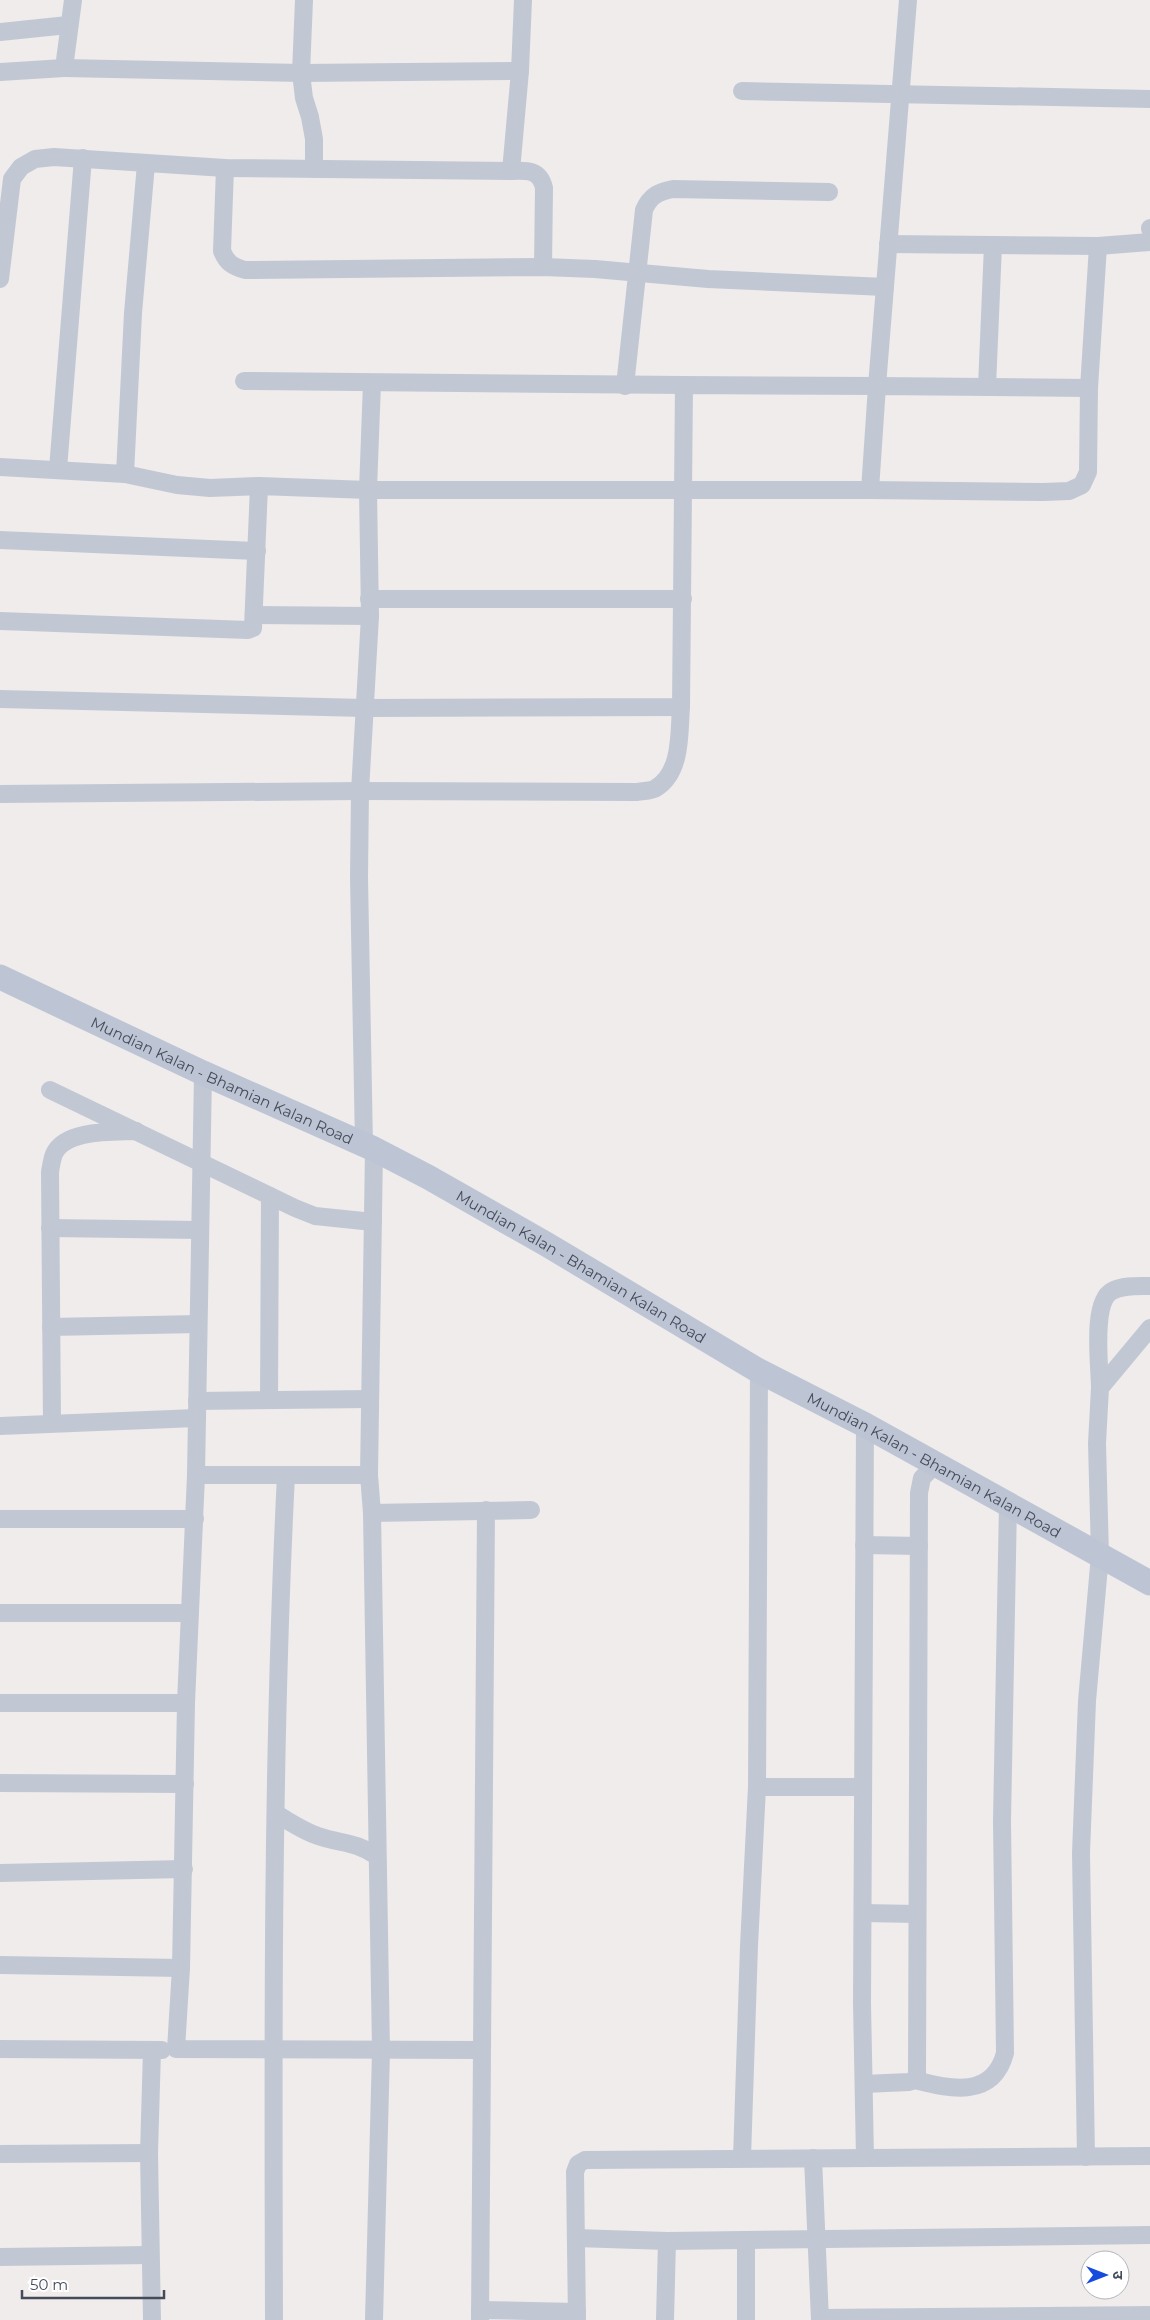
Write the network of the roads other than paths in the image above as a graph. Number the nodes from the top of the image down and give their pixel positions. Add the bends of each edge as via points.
1 (73, 0) edge
2 (304, 0) edge
3 (523, 0) edge
4 (908, 0) edge
5 (68, 25) junction
6 (0, 32) edge
7 (64, 68) junction
8 (520, 71) junction
9 (0, 72) edge
10 (301, 73) junction
11 (742, 91) dead end
12 (902, 95) junction
13 (1150, 99) edge
14 (83, 158) junction
15 (146, 164) junction
16 (225, 168) junction
17 (314, 169) junction
18 (511, 171) junction
19 (5, 192) edge
20 (829, 192) dead end
21 (1148, 234) edge
22 (888, 244) junction
23 (993, 245) junction
24 (1098, 246) junction
25 (1, 258) edge
26 (543, 267) junction
27 (638, 274) junction
28 (0, 279) edge
29 (885, 287) junction
30 (244, 381) dead end
31 (372, 383) junction
32 (684, 385) junction
33 (626, 386) junction
34 (877, 386) junction
35 (987, 387) junction
36 (1089, 388) junction
37 (0, 467) edge
38 (58, 469) junction
39 (125, 474) junction
40 (259, 486) junction
41 (368, 490) junction
42 (683, 490) junction
43 (870, 490) junction
44 (0, 540) edge
45 (257, 551) junction
46 (683, 599) junction
47 (369, 607) junction
48 (255, 615) junction
49 (0, 621) edge
50 (0, 699) edge
51 (681, 707) junction
52 (364, 708) junction
53 (360, 791) junction
54 (0, 794) edge
55 (0, 976) edge
56 (203, 1074) junction
57 (50, 1090) dead end
58 (136, 1130) junction
59 (369, 1147) junction
60 (202, 1162) junction
61 (270, 1196) junction
62 (373, 1222) junction
63 (50, 1228) junction
64 (200, 1230) junction
65 (1150, 1286) edge
66 (198, 1324) junction
67 (51, 1327) junction
68 (1150, 1328) edge
69 (759, 1371) junction
70 (1100, 1388) junction
71 (370, 1398) junction
72 (269, 1400) junction
73 (197, 1410) junction
74 (52, 1423) junction
75 (865, 1425) junction
76 (0, 1426) edge
77 (936, 1464) junction
78 (196, 1475) junction
79 (286, 1475) junction
80 (369, 1475) junction
81 (1008, 1504) junction
82 (486, 1510) junction
83 (531, 1510) dead end
84 (372, 1514) junction
85 (0, 1520) edge
86 (195, 1520) junction
87 (864, 1545) junction
88 (919, 1546) junction
89 (1100, 1554) junction
90 (1150, 1583) edge
91 (0, 1613) edge
92 (190, 1613) junction
93 (0, 1703) edge
94 (186, 1703) junction
95 (0, 1783) edge
96 (184, 1784) junction
97 (757, 1787) junction
98 (863, 1787) junction
99 (276, 1814) junction
100 (377, 1856) junction
101 (184, 1869) junction
102 (0, 1873) edge
103 (863, 1913) junction
104 (917, 1914) junction
105 (0, 1965) edge
106 (181, 1968) junction
107 (0, 2049) edge
108 (176, 2049) junction
109 (152, 2050) junction
110 (273, 2050) junction
111 (481, 2050) junction
112 (381, 2051) junction
113 (915, 2080) junction
114 (864, 2084) junction
115 (0, 2154) edge
116 (149, 2154) junction
117 (1150, 2156) edge
118 (1086, 2157) junction
119 (742, 2158) junction
120 (813, 2158) junction
121 (865, 2158) junction
122 (1150, 2236) edge
123 (576, 2238) junction
124 (816, 2238) junction
125 (746, 2240) junction
126 (667, 2241) junction
127 (150, 2255) junction
128 (0, 2257) edge
129 (480, 2315) edge
130 (1150, 2315) edge
131 (577, 2316) edge
132 (149, 2317) edge
133 (820, 2319) edge
134 (274, 2320) edge
135 (374, 2320) edge
136 (665, 2320) edge
137 (746, 2320) edge

1 - 5 street
2 - 10 street
3 - 8 street
4 - 12 street
5 - 6 street
5 - 7 street
7 - 9 street
7 - 10 street
8 - 10 street
8 - 18 street
10 - 17 street via 314,139
11 - 12 street
12 - 13 street
12 - 22 street
14 - 15 street
14 - 19 street via 35,159 21,167
14 - 38 street
15 - 16 street
15 - 39 street via 133,312
16 - 17 street
16 - 26 street via 222,251 233,267 245,270
17 - 18 street
18 - 26 street via 528,170 538,174 542,180
19 - 25 street
20 - 27 street via 673,189 660,192 649,199 644,210
21 - 24 street
22 - 23 street
22 - 29 street
23 - 24 street
23 - 35 street
24 - 36 street
25 - 28 street
26 - 27 street
27 - 29 street
27 - 33 street
29 - 34 street
30 - 31 street
31 - 33 street
31 - 41 street
32 - 33 street
32 - 34 street
32 - 42 street
34 - 35 street
34 - 43 street
35 - 36 street
36 - 43 street via 1088,472 1082,485 1069,491 1043,492
37 - 38 street
38 - 39 street
39 - 40 street via 210,488
40 - 41 street
40 - 45 street
41 - 42 street
41 - 47 street
42 - 43 street
42 - 46 street
44 - 45 street
45 - 48 street
46 - 47 street
46 - 51 street
47 - 48 street
47 - 52 street
48 - 49 street via 253,628 248,630
50 - 52 street
51 - 52 street
51 - 53 street via 678,748 671,772 656,789 637,792
52 - 53 street
53 - 54 street
53 - 59 street via 359,877
55 - 56 street, Mundian Kalan - Bhamian Kalan Road
56 - 59 street, Mundian Kalan - Bhamian Kalan Road
56 - 60 street
57 - 58 street
58 - 60 street
58 - 63 street via 82,1135 65,1140 55,1152 50,1172
59 - 62 street
59 - 69 street, Mundian Kalan - Bhamian Kalan Road via 546,1244
60 - 61 street
60 - 64 street
61 - 62 street via 315,1216
61 - 72 street
62 - 71 street
63 - 64 street
63 - 67 street
64 - 66 street
65 - 70 street via 1111,1291 1102,1301 1098,1317
66 - 67 street
66 - 73 street
67 - 74 street
68 - 70 street
69 - 75 street, Mundian Kalan - Bhamian Kalan Road
69 - 97 street
70 - 89 street via 1097,1442
71 - 72 street
71 - 80 street
72 - 73 street
73 - 74 street
73 - 78 street
74 - 76 street
75 - 77 street, Mundian Kalan - Bhamian Kalan Road
75 - 87 street
77 - 81 street, Mundian Kalan - Bhamian Kalan Road
77 - 88 street via 922,1478
78 - 79 street
78 - 86 street
79 - 80 street
79 - 99 street
80 - 84 street
81 - 89 street, Mundian Kalan - Bhamian Kalan Road
81 - 113 street via 1002,1821 1005,2054 1001,2068 989,2080 971,2087 953,2088
82 - 83 street
82 - 84 street
82 - 111 street
84 - 100 street
85 - 86 street
86 - 92 street
87 - 88 street
87 - 98 street
88 - 104 street
89 - 90 street, Mundian Kalan - Bhamian Kalan Road
89 - 118 street via 1087,1701 1081,1853
91 - 92 street
92 - 94 street
93 - 94 street
94 - 96 street
95 - 96 street
96 - 101 street
97 - 98 street
97 - 119 street
98 - 103 street
99 - 100 street via 317,1836 364,1847
99 - 110 street
100 - 112 street
101 - 102 street
101 - 106 street
103 - 104 street
103 - 114 street
104 - 113 street
105 - 106 street
106 - 108 street
107 - 109 street
108 - 109 street
108 - 110 street
109 - 116 street
110 - 112 street
110 - 134 street
111 - 112 street
111 - 129 street
112 - 135 street
113 - 114 street
114 - 121 street
115 - 116 street
116 - 127 street
117 - 118 street
118 - 121 street
119 - 120 street
119 - 123 street via 585,2160 578,2164 575,2172
120 - 121 street
120 - 124 street
122 - 124 street
123 - 126 street
123 - 131 street
124 - 125 street
124 - 133 street
125 - 126 street
125 - 137 street
126 - 136 street
127 - 128 street
127 - 132 street
129 - 131 street
130 - 133 street

